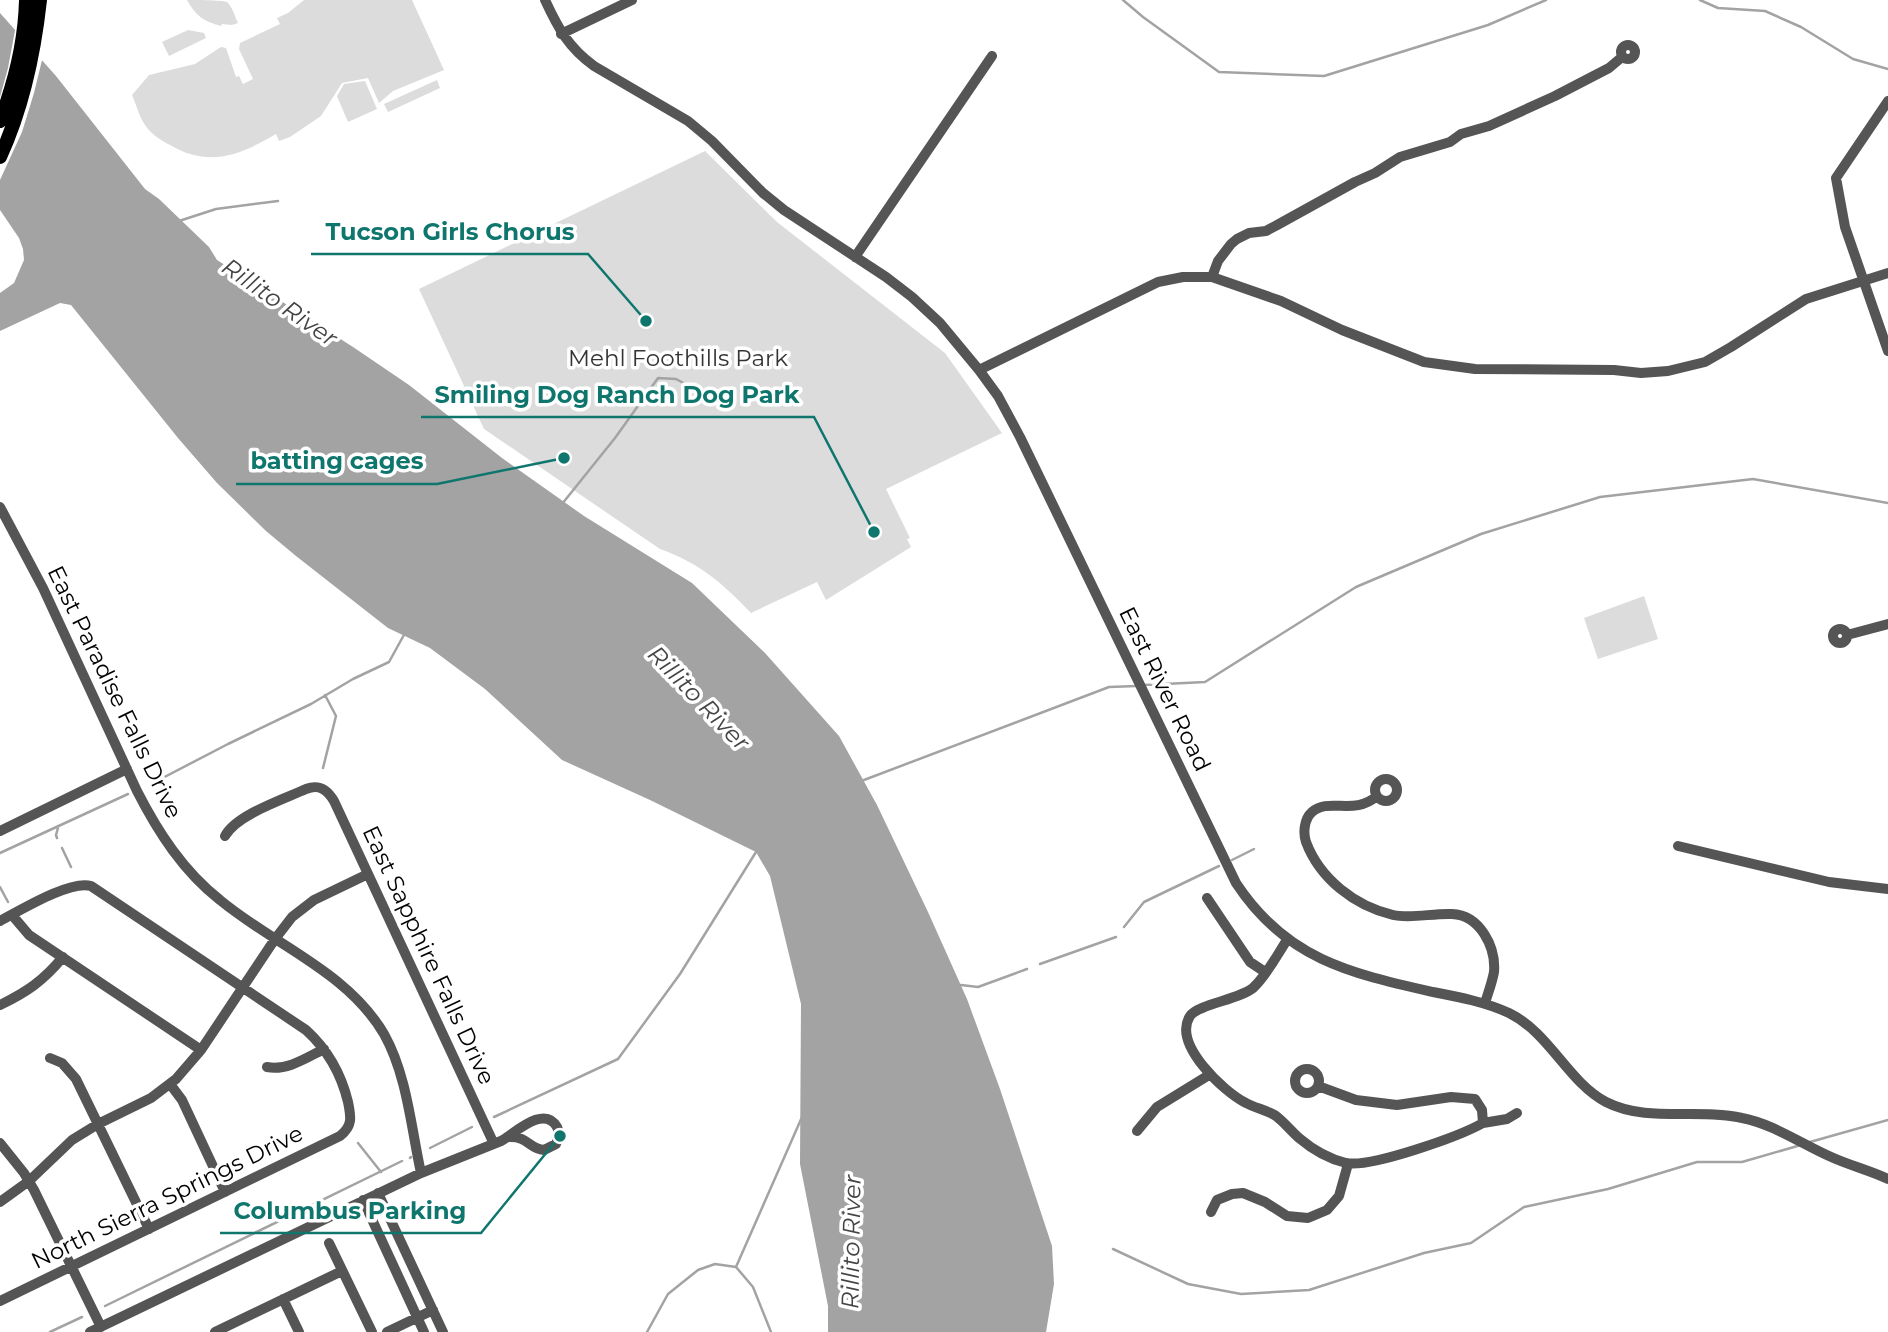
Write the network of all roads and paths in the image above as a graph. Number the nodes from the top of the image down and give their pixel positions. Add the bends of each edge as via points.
1 (26, 0) edge
2 (40, 0) edge
3 (545, 0) edge
4 (632, 0) edge
5 (561, 34) junction
6 (992, 57) dead end
7 (1622, 57) dead end
8 (1888, 101) edge
9 (0, 121) edge
10 (0, 157) edge
11 (855, 257) junction
12 (1888, 273) edge
13 (1212, 277) junction
14 (1862, 280) junction
15 (1888, 351) edge
16 (979, 370) junction
17 (0, 507) edge
18 (1888, 624) edge
19 (1847, 635) dead end
20 (127, 769) junction
21 (1377, 796) dead end
22 (0, 831) edge
23 (225, 836) dead end
24 (1678, 846) dead end
25 (368, 874) junction
26 (1888, 889) edge
27 (1207, 898) dead end
28 (12, 915) junction
29 (0, 921) edge
30 (275, 939) junction
31 (1287, 940) junction
32 (62, 957) junction
33 (1265, 972) junction
34 (243, 987) junction
35 (1485, 1003) junction
36 (0, 1005) edge
37 (324, 1049) junction
38 (201, 1050) junction
39 (50, 1058) dead end
40 (267, 1067) dead end
41 (1209, 1075) junction
42 (170, 1084) junction
43 (1318, 1086) dead end
44 (1517, 1113) dead end
45 (1483, 1123) junction
46 (98, 1124) junction
47 (1138, 1131) dead end
48 (509, 1137) dead end
49 (0, 1143) edge
50 (494, 1144) junction
51 (1348, 1164) junction
52 (421, 1173) junction
53 (1888, 1179) edge
54 (29, 1181) junction
55 (225, 1192) junction
56 (378, 1193) junction
57 (363, 1200) junction
58 (0, 1202) edge
59 (1211, 1213) dead end
60 (149, 1229) junction
61 (329, 1243) dead end
62 (71, 1266) junction
63 (342, 1270) junction
64 (283, 1299) junction
65 (0, 1301) edge
66 (433, 1310) junction
67 (417, 1317) junction
68 (222, 1330) edge
69 (99, 1331) edge
70 (299, 1332) edge
71 (372, 1332) edge
72 (387, 1332) edge
73 (424, 1332) edge
74 (443, 1332) edge

1 - 9 main road via 12,90
2 - 10 main road via 32,62
3 - 5 street, East River Road
4 - 5 street
5 - 11 street, East River Road via 594,66 688,121 763,193
6 - 11 street
7 - 13 street via 1555,96 1450,142 1400,157 1279,224 1237,239 1218,261
8 - 14 street via 1836,178
11 - 16 street, East River Road via 940,323
12 - 14 street
13 - 14 street via 1424,362 1475,369 1641,373 1705,362 1806,299
13 - 16 street via 1158,282
14 - 15 street
16 - 31 street, East River Road via 1020,437 1236,883 1259,915
17 - 20 street, East Paradise Falls Drive
18 - 19 street
20 - 22 street
20 - 30 street, East Paradise Falls Drive via 153,822 190,872 221,901
21 - 35 street via 1362,806 1324,806 1311,812 1305,837 1316,862 1333,883 1360,903 1395,916 1454,914 1479,926 1494,963
23 - 25 street, East Sapphire Falls Drive via 244,818 316,786 331,795
24 - 26 street via 1829,882
25 - 30 street via 306,905
25 - 50 street, East Sapphire Falls Drive
27 - 33 street via 1250,962
28 - 29 street
28 - 32 street via 29,935
28 - 34 street via 68,887 84,884
30 - 34 street
30 - 52 street, East Paradise Falls Drive via 348,990 383,1032 402,1079
31 - 33 street
31 - 35 street, East River Road via 1355,972
32 - 36 street via 34,987
32 - 38 street
33 - 41 street via 1254,987 1238,997 1191,1016 1187,1030 1190,1046
34 - 37 street via 299,1024
34 - 38 street
35 - 53 street, East River Road via 1530,1027 1606,1102 1642,1112 1741,1117
37 - 40 street via 288,1066
37 - 55 street, North Sierra Springs Drive via 343,1083 351,1113 349,1127 340,1136
38 - 42 street
39 - 46 street via 72,1073
41 - 47 street via 1157,1107
41 - 51 street via 1245,1103 1274,1115 1323,1155
42 - 46 street
42 - 55 street
43 - 45 street via 1356,1100 1397,1105 1451,1097 1475,1099
44 - 45 street
45 - 51 street via 1466,1133 1385,1159
46 - 54 street via 64,1146
46 - 60 street
48 - 50 street
49 - 54 street
50 - 52 street
51 - 59 street via 1339,1196 1327,1210 1308,1218 1287,1216 1242,1193 1217,1200
52 - 56 street
54 - 58 street
54 - 62 street
55 - 60 street, North Sierra Springs Drive
56 - 57 street
56 - 66 street
57 - 67 street
57 - 69 street
60 - 62 street, North Sierra Springs Drive
61 - 63 street
62 - 65 street, North Sierra Springs Drive
62 - 69 street
63 - 64 street
63 - 71 street
64 - 68 street
64 - 70 street
66 - 67 street
66 - 74 street
67 - 72 street
67 - 73 street

